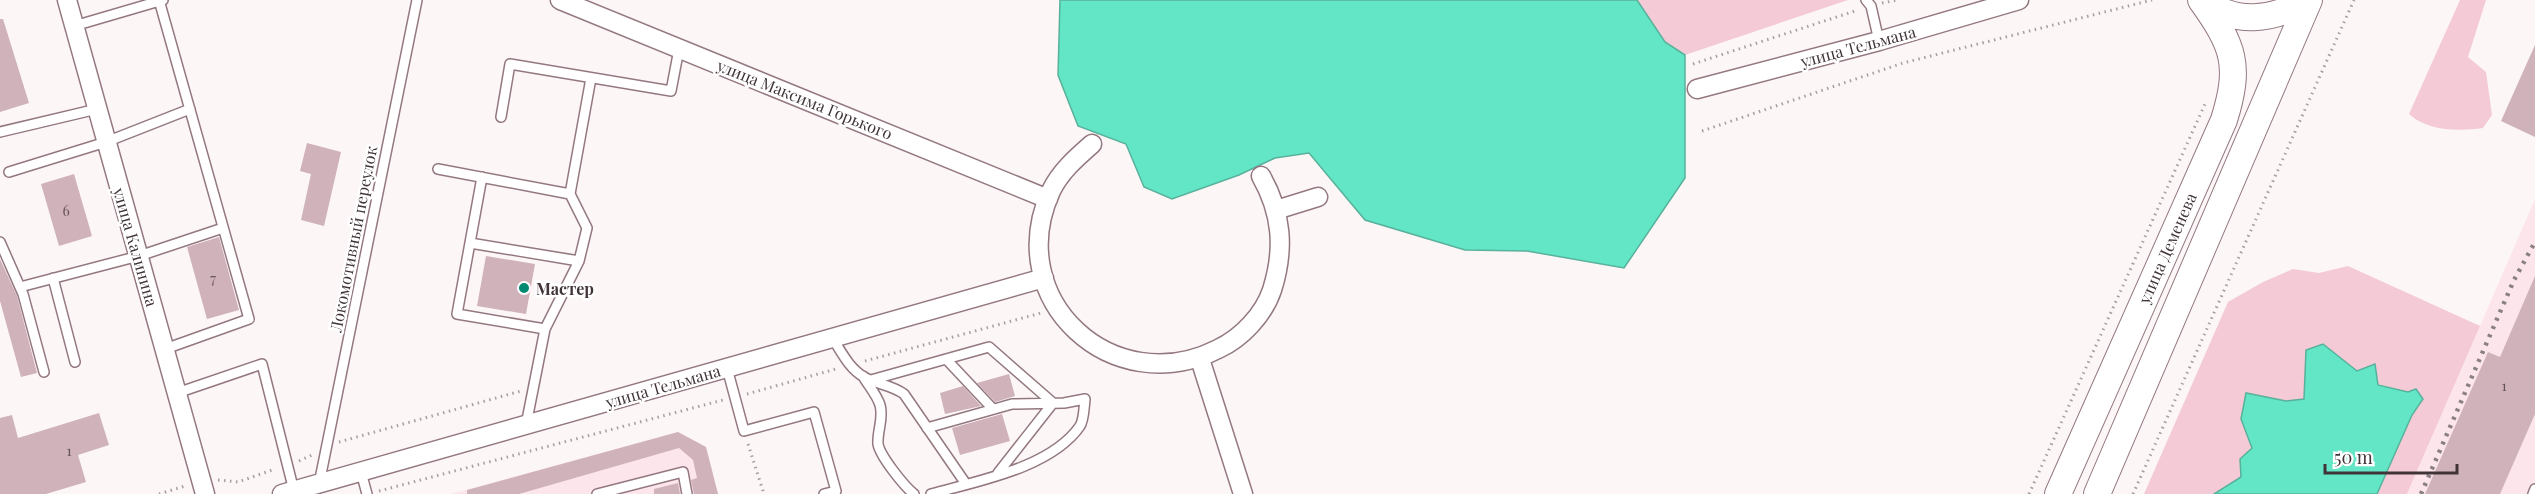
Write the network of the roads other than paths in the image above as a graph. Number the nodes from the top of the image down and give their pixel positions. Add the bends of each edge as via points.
1 (67, 0) edge
2 (160, 0) edge
3 (417, 0) edge
4 (560, 0) edge
5 (2019, 0) edge
6 (2203, 0) edge
7 (2305, 0) edge
8 (2309, 0) edge
9 (1869, 3) edge
10 (74, 26) junction
11 (1880, 41) junction
12 (679, 49) junction
13 (591, 78) junction
14 (1696, 89) dead end
15 (97, 109) junction
16 (190, 109) junction
17 (501, 117) dead end
18 (0, 132) edge
19 (106, 142) junction
20 (1092, 144) dead end
21 (438, 169) dead end
22 (9, 172) dead end
23 (1261, 176) dead end
24 (482, 177) junction
25 (570, 194) junction
26 (1318, 197) dead end
27 (1048, 199) junction
28 (1276, 210) junction
29 (223, 228) junction
30 (0, 242) edge
31 (470, 243) junction
32 (139, 256) junction
33 (579, 261) junction
34 (53, 278) junction
35 (1044, 278) junction
36 (20, 287) junction
37 (545, 329) junction
38 (833, 339) junction
39 (165, 349) junction
40 (946, 359) junction
41 (1200, 359) junction
42 (75, 362) dead end
43 (727, 368) junction
44 (44, 372) dead end
45 (867, 378) junction
46 (177, 393) junction
47 (1053, 403) junction
48 (993, 409) junction
49 (526, 425) junction
50 (927, 428) junction
51 (361, 472) junction
52 (997, 475) junction
53 (319, 484) junction
54 (966, 484) junction
55 (204, 488) edge
56 (2535, 489) edge
57 (629, 490) edge
58 (294, 492) edge
59 (367, 494) edge
60 (597, 494) edge
61 (687, 494) edge
62 (824, 494) edge
63 (914, 494) edge
64 (931, 494) edge
65 (1242, 494) edge
66 (2058, 494) edge
67 (2097, 494) edge
68 (2533, 494) edge

1 - 10 street, улица Калинина
2 - 10 lane
2 - 16 lane
3 - 53 lane, Локомотивный переулок
4 - 12 street, улица Максима Горького
5 - 11 street, улица Тельмана
6 - 7 main road via 2227,13 2261,18 2280,14
6 - 66 main road, улица Деменева via 2231,54 2235,77 2231,97
8 - 67 main road, улица Деменева
9 - 11 lane
10 - 15 street, улица Калинина
11 - 14 street, улица Тельмана
12 - 13 lane via 671,92
12 - 27 street, улица Максима Горького
13 - 17 lane via 510,64
13 - 25 lane
15 - 18 lane
15 - 19 street, улица Калинина
16 - 19 lane
16 - 29 lane
19 - 22 lane
19 - 32 street, улица Калинина
20 - 27 street via 1069,165
21 - 24 lane
23 - 28 street
24 - 25 lane
24 - 31 lane
25 - 33 lane via 587,228
26 - 28 street
27 - 35 street via 1041,221 1039,253
28 - 41 street via 1281,236 1279,267 1269,297 1252,324 1228,345
29 - 32 lane
29 - 39 lane via 249,319
30 - 36 lane
31 - 33 lane
31 - 37 lane via 457,314
32 - 34 lane
32 - 39 street, улица Калинина
33 - 37 lane
34 - 36 lane
34 - 42 lane
35 - 38 street, улица Тельмана
35 - 41 street via 1058,309 1080,336 1107,353 1137,363 1168,365
36 - 44 lane
37 - 49 lane
38 - 43 street, улица Тельмана
38 - 45 lane via 850,365
39 - 46 street, улица Калинина
40 - 45 lane
40 - 47 lane via 989,347
40 - 48 lane
41 - 65 street
43 - 49 street, улица Тельмана
43 - 62 lane via 744,431 814,412 836,491
45 - 50 lane via 904,394
45 - 63 lane via 881,413 878,444 882,454
46 - 55 street, улица Калинина
46 - 58 lane via 262,364
47 - 48 lane via 1012,404
47 - 52 lane
47 - 52 lane via 1085,399 1081,425 1052,454
48 - 50 lane
49 - 51 street, улица Тельмана
50 - 54 lane
51 - 53 street, улица Тельмана
51 - 59 lane
52 - 54 lane
53 - 58 street, улица Тельмана
54 - 64 lane
56 - 68 lane
57 - 60 lane
57 - 61 lane via 683,472

